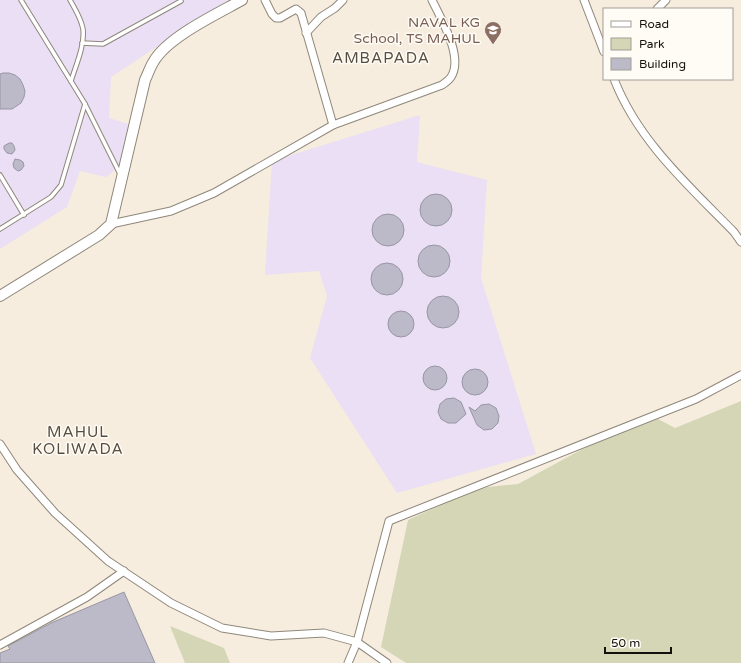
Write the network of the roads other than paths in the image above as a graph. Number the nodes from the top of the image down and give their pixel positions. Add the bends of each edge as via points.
1 (20, 0) edge
2 (70, 0) edge
3 (242, 0) edge
4 (265, 0) edge
5 (343, 0) edge
6 (432, 0) edge
7 (584, 0) edge
8 (666, 0) edge
9 (181, 1) edge
10 (658, 8) edge
11 (306, 33) junction
12 (82, 43) junction
13 (603, 49) edge
14 (614, 80) edge
15 (621, 80) edge
16 (71, 81) junction
17 (620, 93) junction
18 (85, 104) junction
19 (333, 125) junction
20 (0, 175) edge
21 (121, 176) junction
22 (24, 215) junction
23 (111, 224) junction
24 (0, 229) edge
25 (741, 242) edge
26 (0, 296) edge
27 (741, 375) edge
28 (0, 444) edge
29 (124, 571) junction
30 (357, 642) junction
31 (0, 645) edge
32 (348, 663) edge
33 (386, 663) edge

1 - 16 lane
2 - 12 lane via 79,15 83,29
3 - 21 street via 196,26 167,46 154,60 145,80
4 - 11 street via 276,18 298,10
5 - 11 street
6 - 19 street via 455,54 451,78 442,85
7 - 13 street
8 - 10 street
9 - 12 lane via 103,44
11 - 19 street
12 - 16 lane
14 - 17 street
15 - 17 street
16 - 18 lane
17 - 25 street via 642,132 664,161
18 - 21 lane
18 - 22 lane via 61,186 51,197
19 - 23 street via 214,193 171,211
20 - 22 lane
21 - 23 street
22 - 24 lane
23 - 26 street via 99,235
27 - 30 street via 696,400 389,521
28 - 29 street via 17,470 55,513 108,561
29 - 30 street via 171,602 222,628 271,636 324,633
29 - 31 street via 87,597
30 - 32 street
30 - 33 street

